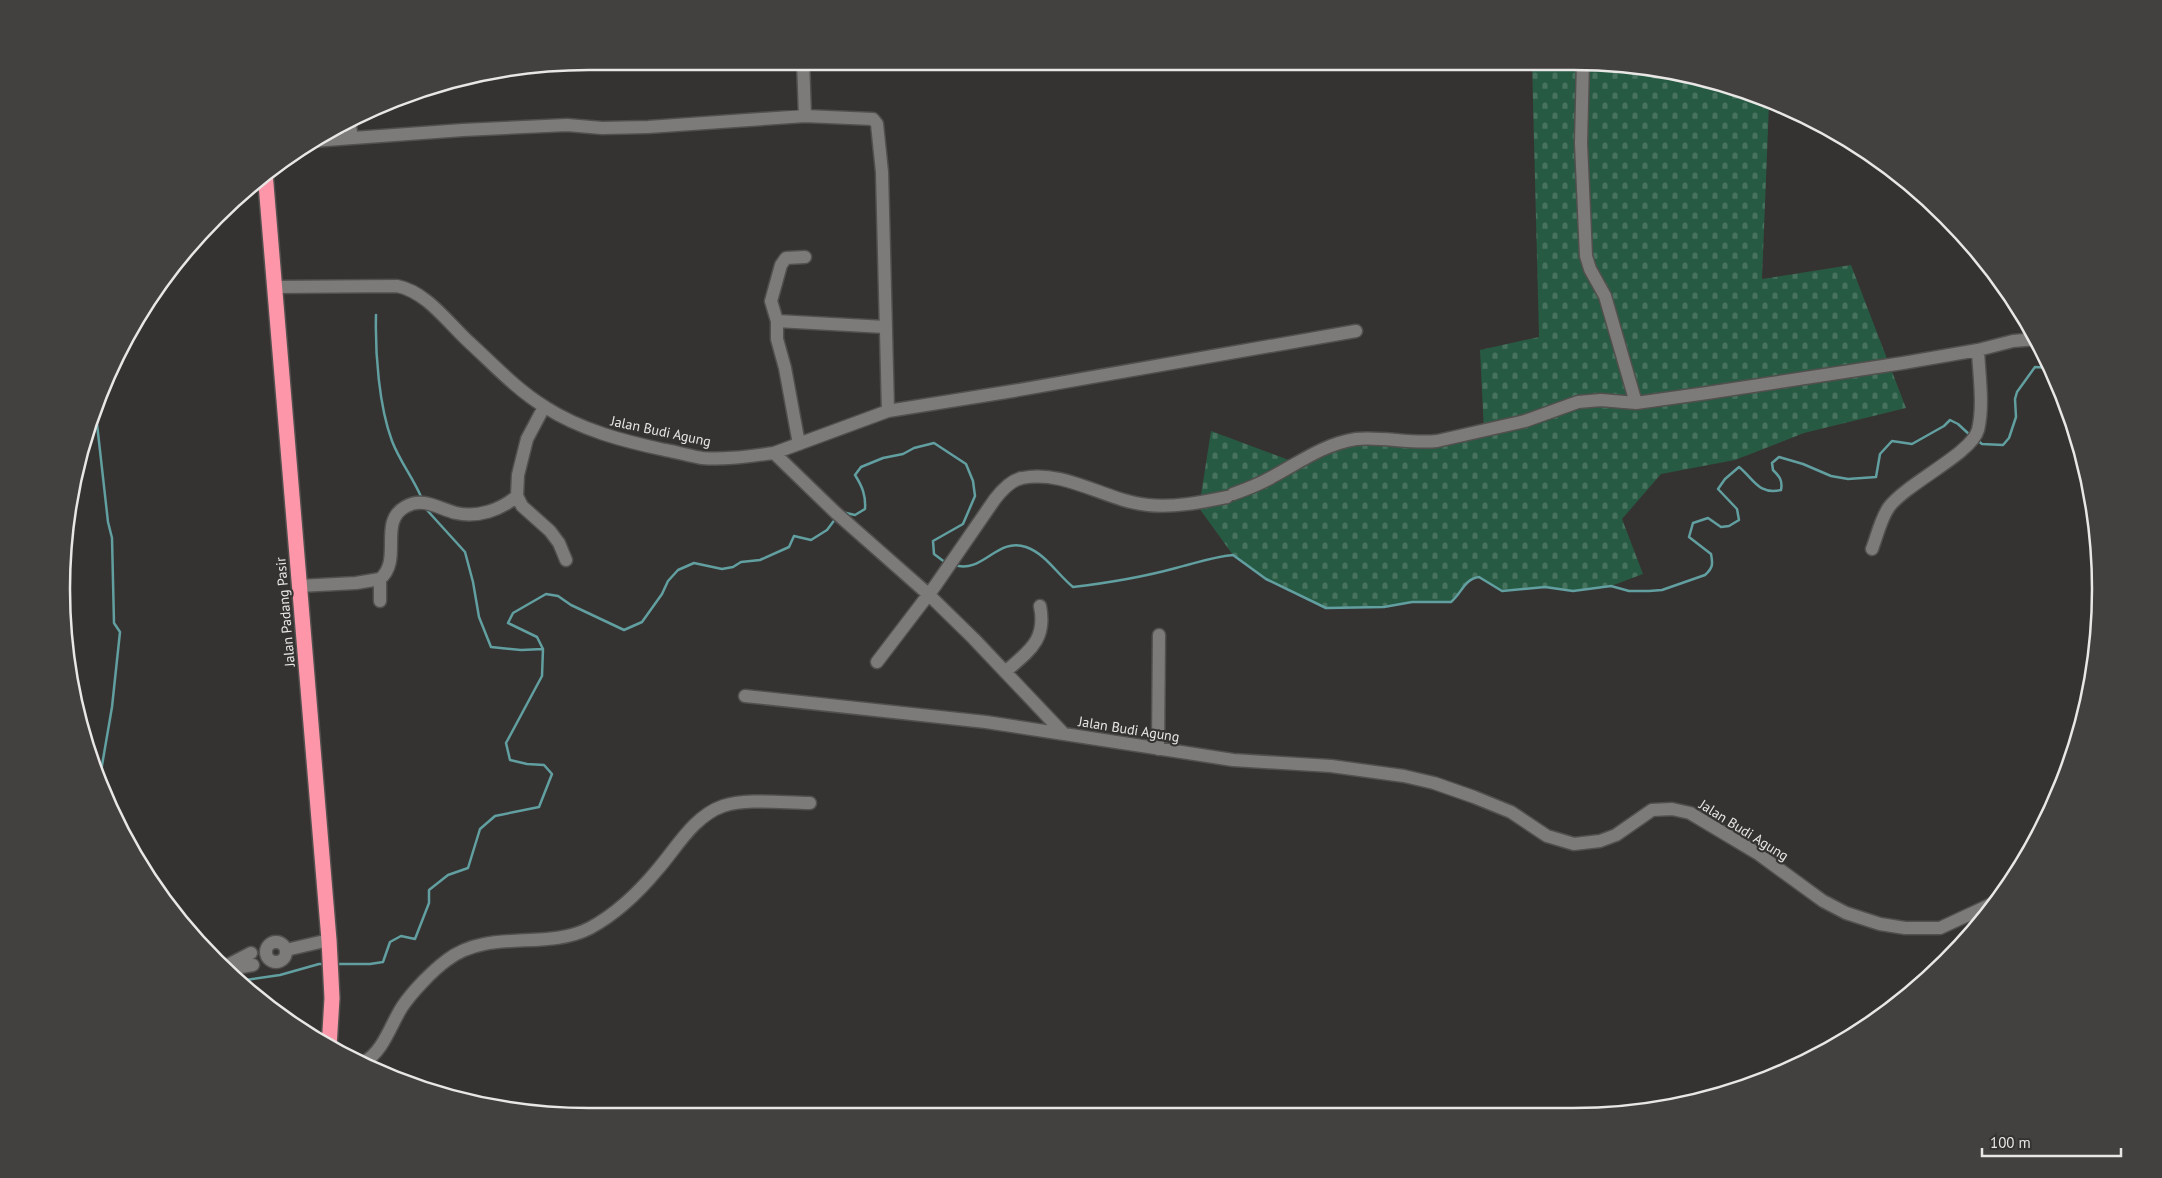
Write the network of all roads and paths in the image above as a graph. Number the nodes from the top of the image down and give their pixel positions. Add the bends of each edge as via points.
1 (803, 70) edge
2 (1583, 70) edge
3 (805, 116) junction
4 (350, 129) edge
5 (352, 137) junction
6 (331, 139) edge
7 (266, 183) edge
8 (805, 257) dead end
9 (274, 287) junction
10 (777, 321) junction
11 (885, 328) junction
12 (1356, 331) dead end
13 (2027, 339) edge
14 (1978, 350) junction
15 (1636, 403) junction
16 (544, 407) junction
17 (888, 411) junction
18 (799, 444) junction
19 (774, 453) junction
20 (516, 496) junction
21 (1872, 549) dead end
22 (566, 560) dead end
23 (380, 579) junction
24 (299, 586) junction
25 (928, 594) junction
26 (380, 602) dead end
27 (1040, 606) dead end
28 (1159, 635) dead end
29 (877, 662) dead end
30 (1005, 672) junction
31 (745, 696) dead end
32 (1064, 734) junction
33 (1158, 749) junction
34 (810, 802) dead end
35 (1983, 907) edge
36 (330, 946) junction
37 (260, 957) junction
38 (232, 965) edge
39 (234, 967) edge
40 (330, 1039) edge
41 (369, 1058) edge

1 - 3 street
2 - 15 street via 1581,143 1586,256 1605,296
3 - 5 street via 648,127 567,125
3 - 11 street via 866,118 876,122 882,172
4 - 5 street
5 - 6 street
7 - 9 highway, Jalan Padang Pasir
8 - 10 street via 786,258 781,265 771,301
9 - 16 street, Jalan Budi Agung via 397,286 416,292
9 - 24 highway, Jalan Padang Pasir
10 - 11 street
10 - 18 street via 777,339
11 - 17 street
12 - 17 street
13 - 14 street
14 - 15 street
14 - 21 street via 1980,407 1974,436 1889,507
15 - 25 street via 1578,402 1524,420 1422,443 1357,439 1334,444 1271,478 1230,495 1183,504 1149,505 1066,482 1022,478 1002,490
16 - 19 street, Jalan Budi Agung via 595,432 695,457
16 - 20 street via 527,439
17 - 18 street
18 - 19 street
19 - 25 street, Jalan Budi Agung
20 - 22 street via 522,506 550,531
20 - 23 street via 500,507 476,514 456,513 423,503 406,506 395,518 391,530 390,565
23 - 24 street
23 - 26 street
24 - 36 highway, Jalan Padang Pasir
25 - 29 street
25 - 30 street, Jalan Budi Agung
27 - 30 street via 1042,624 1036,643
28 - 33 street
30 - 32 street, Jalan Budi Agung
31 - 32 street via 986,722
32 - 33 street, Jalan Budi Agung
33 - 35 street, Jalan Budi Agung via 1233,760 1331,766 1404,776 1434,783 1511,812 1547,836 1574,844 1608,838 1652,810 1681,811 1690,813 1756,853 1823,901 1846,913 1880,924 1940,928
34 - 41 street via 741,802 714,809 684,836 642,888 590,928 551,938 486,944 456,954 408,999
36 - 37 street via 286,950 282,960
36 - 40 highway, Jalan Padang Pasir
37 - 38 street
37 - 39 street

